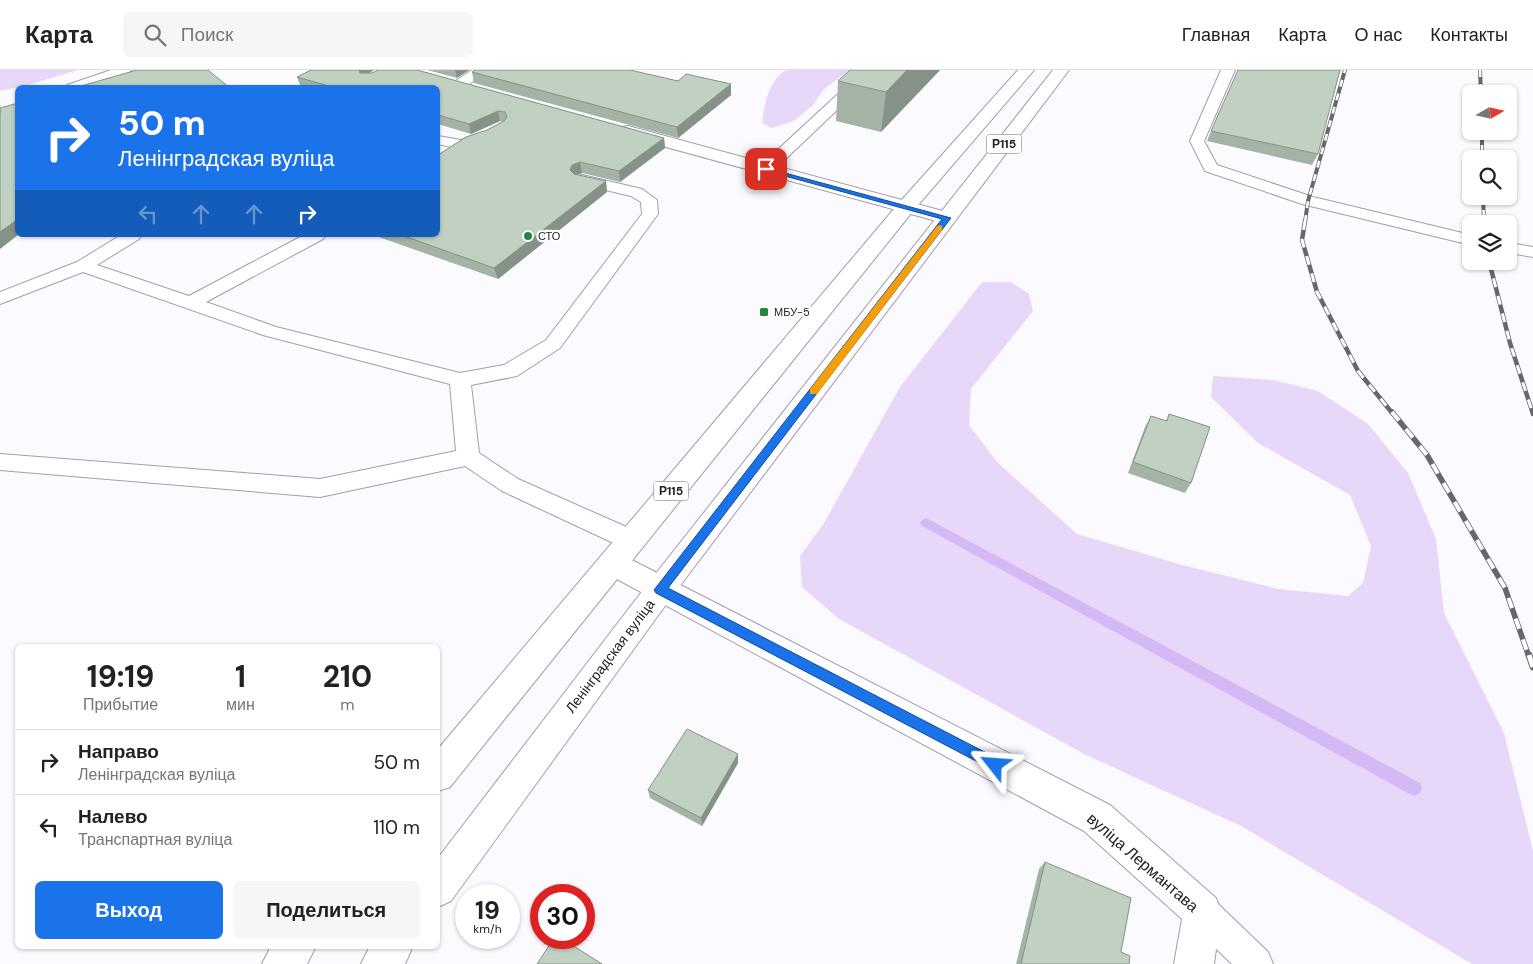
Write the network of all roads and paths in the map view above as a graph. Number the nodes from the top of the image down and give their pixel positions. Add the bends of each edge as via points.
1 (124, 70) edge
2 (481, 70) edge
3 (872, 70) edge
4 (1026, 70) edge
5 (1061, 70) edge
6 (1228, 70) edge
7 (440, 80) edge
8 (459, 84) junction
9 (81, 85) edge
10 (478, 90) edge
11 (612, 127) edge
12 (494, 132) edge
13 (440, 141) edge
14 (766, 169) junction
15 (582, 180) edge
16 (906, 207) junction
17 (947, 218) junction
18 (130, 237) edge
19 (313, 237) edge
20 (1462, 238) edge
21 (1517, 249) edge
22 (1533, 252) edge
23 (83, 266) junction
24 (0, 298) edge
25 (190, 304) junction
26 (460, 380) junction
27 (468, 457) junction
28 (0, 462) edge
29 (622, 552) junction
30 (660, 590) junction
31 (440, 773) edge
32 (440, 885) edge
33 (1202, 912) junction
34 (294, 949) edge
35 (392, 949) edge
36 (282, 964) edge
37 (381, 964) edge
38 (1194, 964) edge
39 (1256, 964) edge

1 - 9 lane
2 - 8 lane
3 - 14 lane
4 - 16 main road, Р115
5 - 17 main road, Ленінградская вуліца / Р115
6 - 20 lane via 1196,140 1211,168 1308,201
7 - 8 main road
8 - 10 main road
11 - 14 main road
12 - 13 lane via 471,144 455,145
14 - 16 main road
15 - 26 lane via 636,192 649,200 650,214 553,344 510,372
16 - 17 main road
16 - 29 main road, Р115
17 - 30 main road, Ленінградская вуліца / Р115
18 - 23 lane
19 - 25 lane
21 - 22 lane
23 - 24 lane
23 - 25 lane
25 - 26 lane via 270,331
26 - 27 lane
27 - 28 lane via 320,488
27 - 29 lane
29 - 30 main road, вуліца Лермантава
29 - 31 main road, Р115
30 - 32 main road, Ленінградская вуліца / Р115
30 - 33 main road, вуліца Лермантава via 1097,818
33 - 38 main road, вуліца Лермантава
33 - 39 lane
34 - 36 main road
35 - 37 main road

